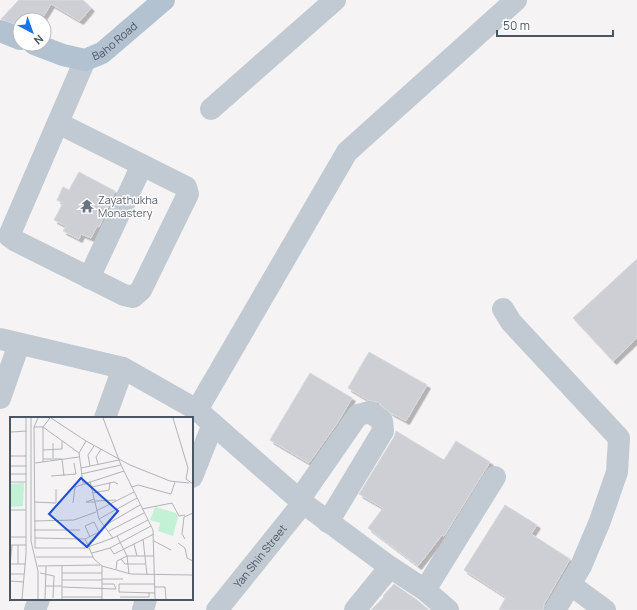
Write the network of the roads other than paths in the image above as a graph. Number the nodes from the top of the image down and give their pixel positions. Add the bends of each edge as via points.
1 (164, 0) edge
2 (335, 0) edge
3 (516, 0) edge
4 (0, 31) edge
5 (12, 35) edge
6 (52, 51) edge
7 (85, 60) junction
8 (210, 108) dead end
9 (58, 123) junction
10 (142, 164) junction
11 (89, 278) junction
12 (503, 309) dead end
13 (10, 342) edge
14 (123, 368) junction
15 (0, 398) edge
16 (105, 417) edge
17 (205, 417) junction
18 (193, 472) edge
19 (495, 476) dead end
20 (301, 501) junction
21 (328, 522) junction
22 (390, 567) junction
23 (571, 585) junction
24 (425, 590) junction
25 (39, 600) edge
26 (146, 600) edge
27 (35, 610) edge
28 (142, 610) edge
29 (217, 610) edge
30 (355, 610) edge
31 (448, 610) edge
32 (555, 610) edge
33 (605, 610) edge

1 - 7 main road, Baho Road via 102,53
2 - 8 street
3 - 17 street via 347,152
4 - 5 main road
6 - 7 main road, Baho Road
7 - 9 street
9 - 10 street
9 - 11 street via 9,236
10 - 11 street
10 - 11 street via 186,187 188,194 142,290 133,297 124,295
12 - 23 street via 511,322 619,438 617,472 600,521
13 - 14 street
13 - 15 street
14 - 16 street
14 - 17 street
17 - 18 street
17 - 20 street
19 - 24 street
20 - 21 street
20 - 21 street, Yan Shin Street via 358,415 370,412 382,421 383,431
20 - 29 street, Yan Shin Street
21 - 22 street
22 - 24 street
22 - 30 street
23 - 32 street
23 - 33 street
24 - 31 street
25 - 27 street
26 - 28 street

